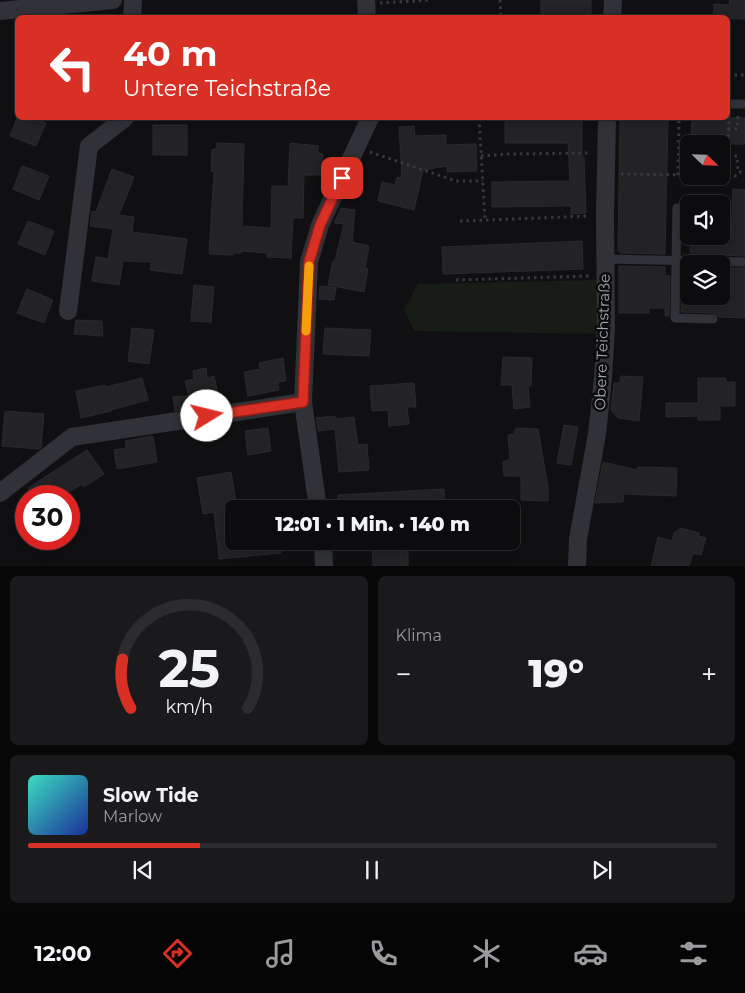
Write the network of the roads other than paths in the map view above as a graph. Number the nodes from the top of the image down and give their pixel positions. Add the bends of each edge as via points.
1 (113, 0) edge
2 (133, 0) edge
3 (613, 0) edge
4 (0, 11) edge
5 (132, 15) edge
6 (612, 15) edge
7 (730, 104) edge
8 (745, 104) edge
9 (122, 120) edge
10 (369, 120) edge
11 (607, 120) edge
12 (677, 208) dead end
13 (676, 260) junction
14 (745, 262) edge
15 (606, 267) junction
16 (68, 311) dead end
17 (713, 319) dead end
18 (303, 402) junction
19 (0, 492) edge
20 (317, 500) edge
21 (323, 550) edge
22 (324, 566) edge
23 (577, 566) edge

1 - 4 street
2 - 5 street
3 - 6 street
7 - 8 lane
9 - 16 street via 88,146
10 - 18 street via 320,225 309,262
11 - 15 street, Obere Teichstraße
12 - 13 lane
13 - 14 lane
13 - 15 lane
13 - 17 lane via 675,318
15 - 23 street, Obere Teichstraße via 604,378 598,434 578,539
18 - 19 street via 72,437
18 - 20 street
21 - 22 street

